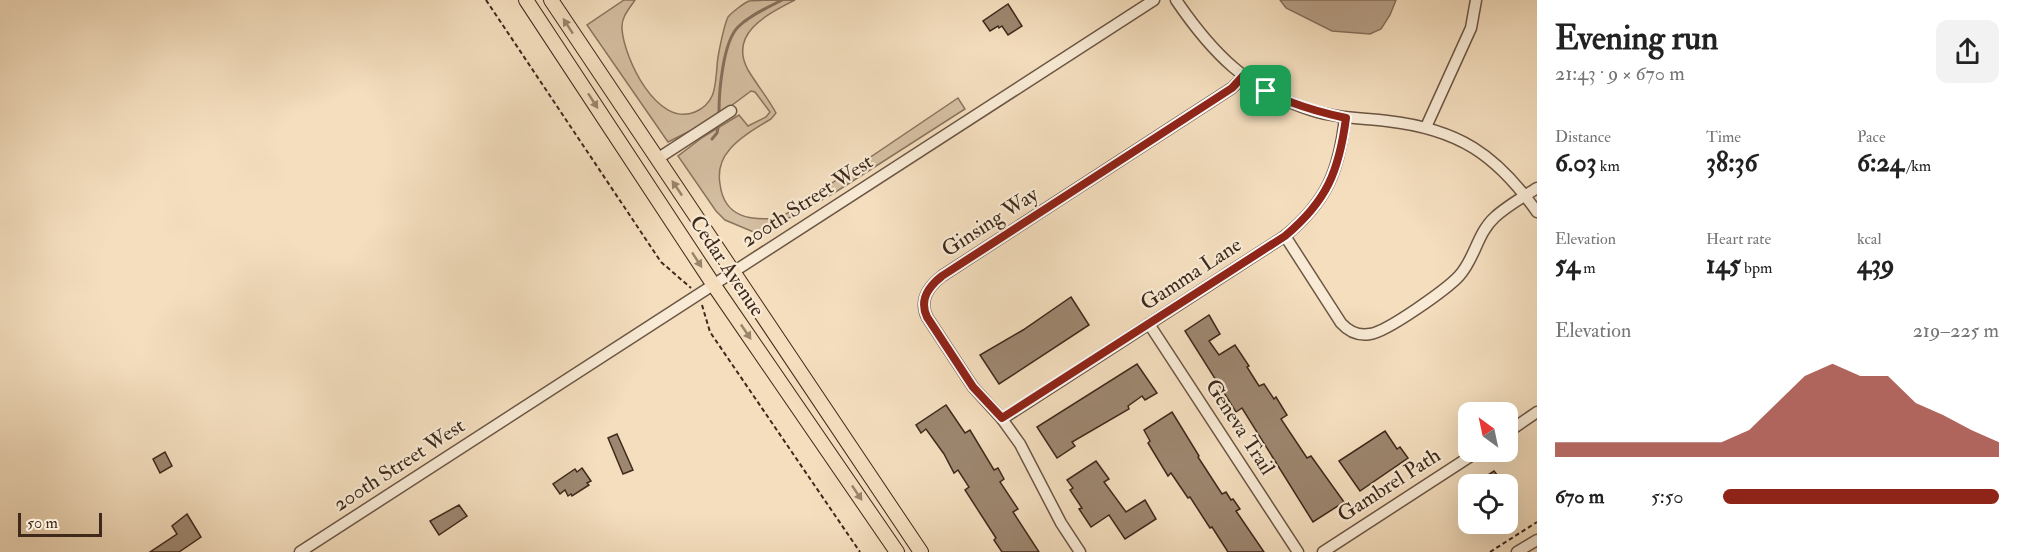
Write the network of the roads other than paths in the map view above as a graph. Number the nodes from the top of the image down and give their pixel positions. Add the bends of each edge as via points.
1 (526, 0) edge
2 (551, 0) edge
3 (1154, 0) edge
4 (1176, 0) edge
5 (1476, 0) edge
6 (1243, 76) junction
7 (731, 111) dead end
8 (1346, 118) junction
9 (1426, 127) junction
10 (657, 159) junction
11 (1537, 188) edge
12 (1525, 195) junction
13 (1537, 212) edge
14 (1285, 236) junction
15 (733, 271) junction
16 (713, 284) junction
17 (1149, 324) junction
18 (1537, 412) edge
19 (1002, 418) junction
20 (1518, 425) edge
21 (1462, 462) edge
22 (1537, 540) edge
23 (300, 552) edge
24 (897, 552) edge
25 (921, 552) edge
26 (1080, 552) edge
27 (1298, 552) edge
28 (1323, 552) edge
29 (1517, 552) edge

1 -> 16 main road, Cedar Avenue
10 -> 2 main road, Cedar Avenue
3 - 15 street, 200th Street West
4 - 6 street via 1204,39
5 - 9 street via 1471,28
6 - 8 street via 1290,102
6 - 19 street, Ginsing Way via 1232,88 929,288 923,301 927,317 973,387
7 - 10 street
8 - 9 street
8 - 14 street, Gamma Lane via 1339,159 1331,178 1313,209
9 - 12 street via 1459,140 1492,161
15 -> 10 main road, Cedar Avenue
11 - 12 street
12 - 13 street
12 - 14 street via 1488,225 1466,266 1449,286 1397,321 1368,335 1353,333 1341,323
14 - 17 street, Gamma Lane
15 - 16 street, 200th Street West
15 - 25 main road, Cedar Avenue
16 - 23 street, 200th Street West
16 -> 24 main road, Cedar Avenue
17 - 19 street, Gamma Lane
17 - 27 street, Geneva Trail
18 - 20 street
19 - 26 street, Ginsing Way
21 - 28 street, Gambrel Path
22 - 29 street

